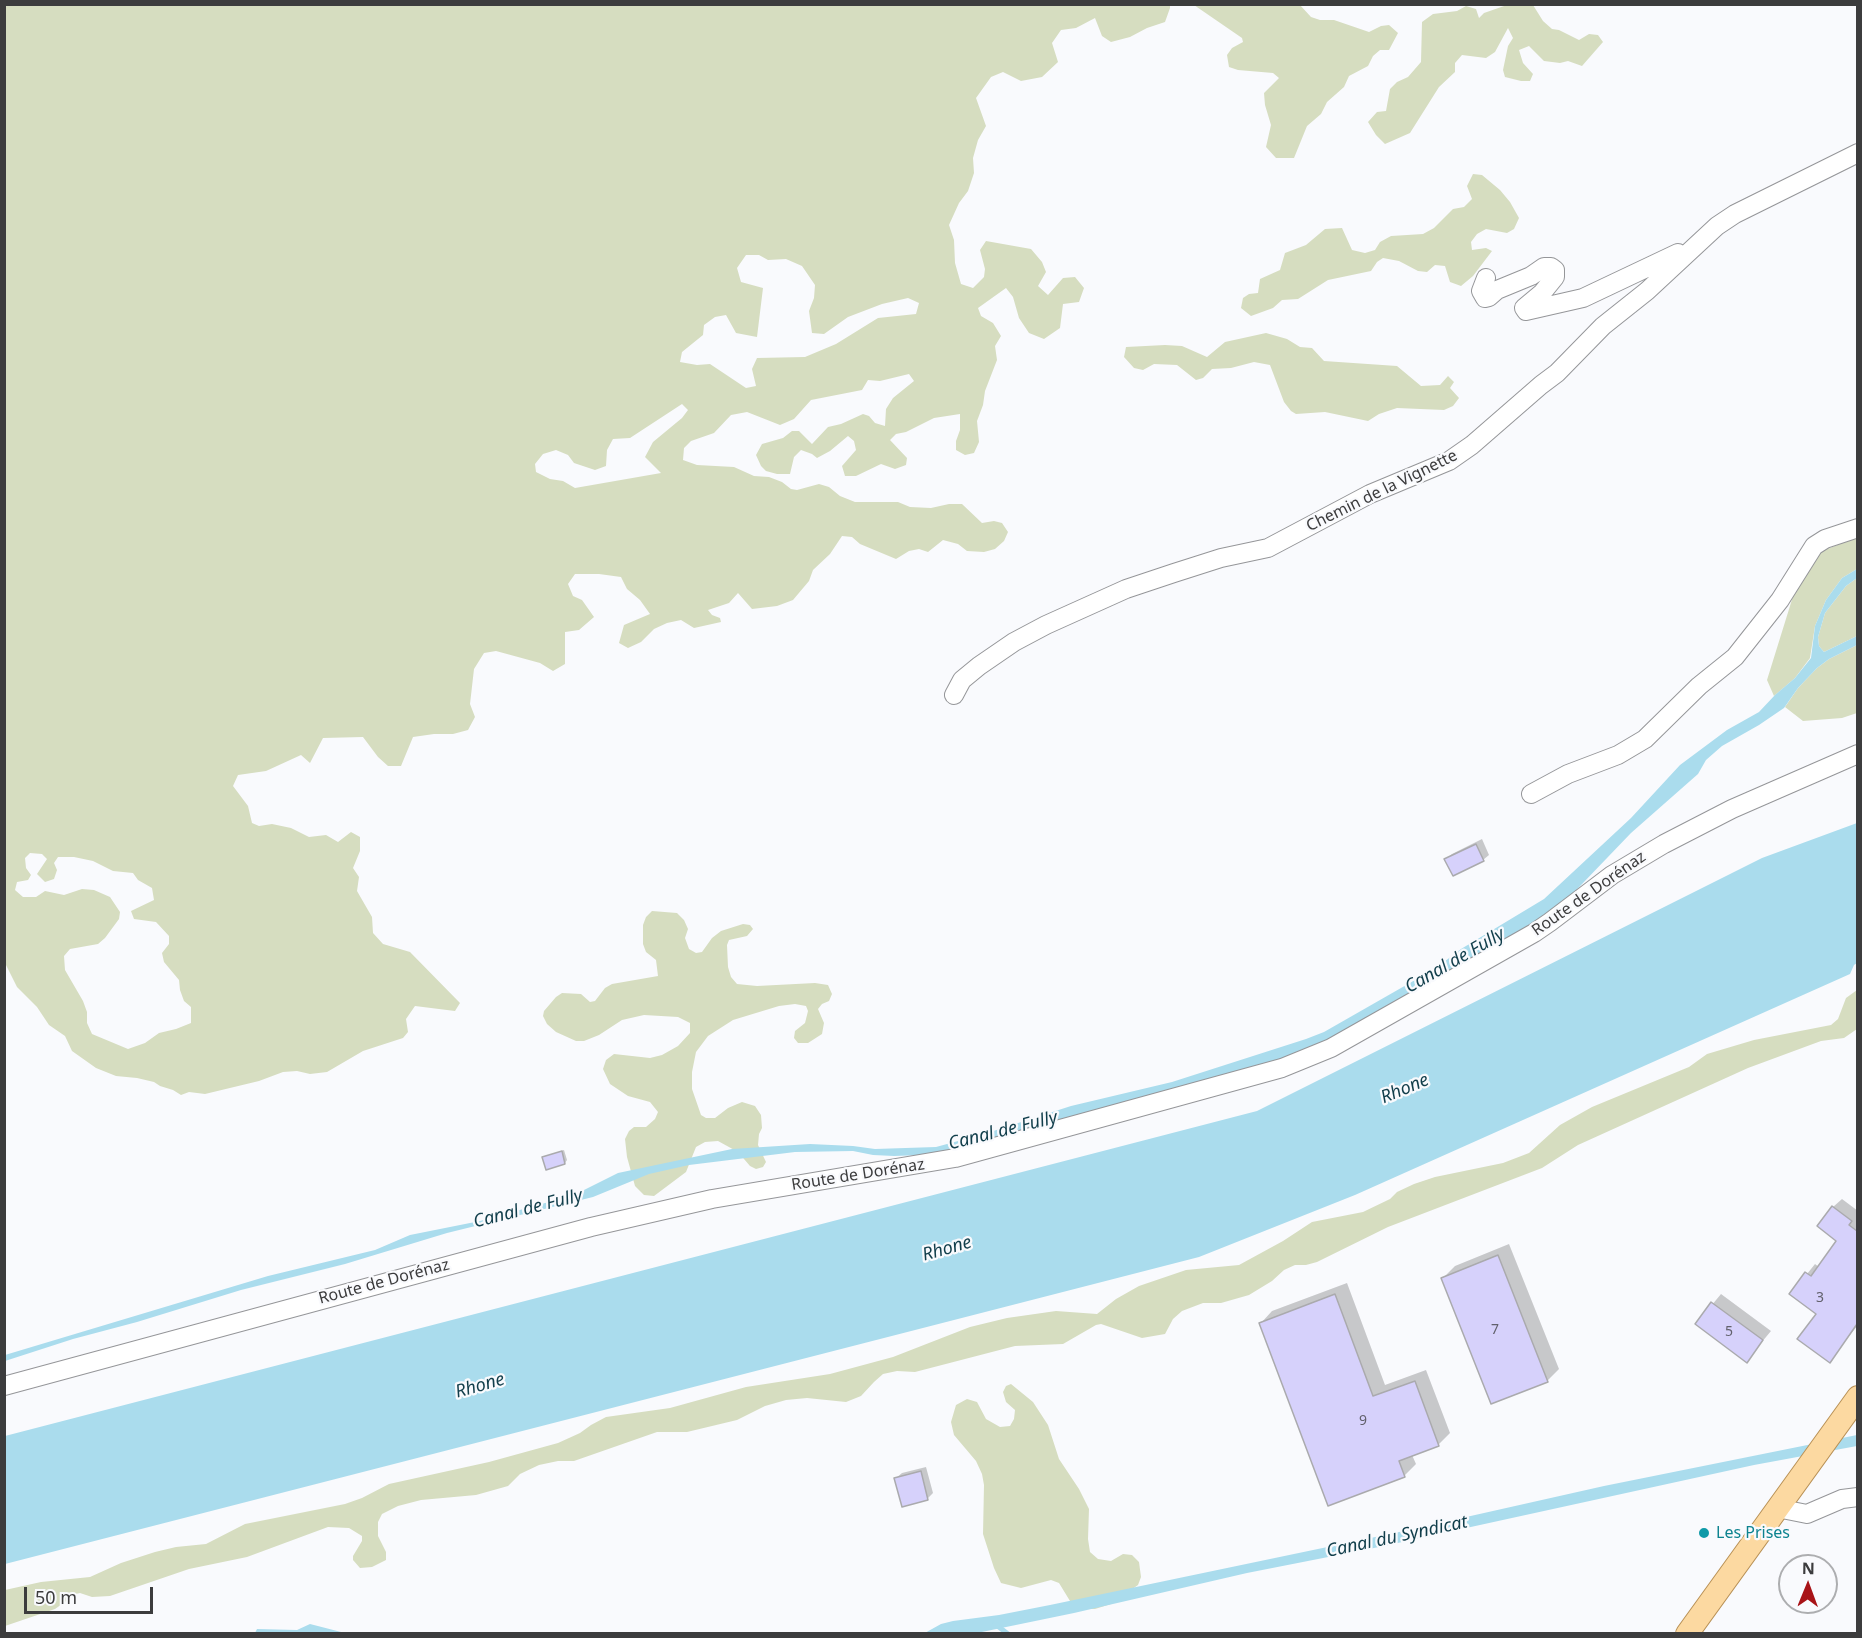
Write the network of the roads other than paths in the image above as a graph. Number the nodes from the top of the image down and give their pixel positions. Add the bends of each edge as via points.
1 (1857, 153) edge
2 (1700, 241) junction
3 (1486, 278) dead end
4 (1857, 528) edge
5 (954, 695) dead end
6 (1857, 754) edge
7 (1531, 794) dead end
8 (4, 1386) edge
9 (1854, 1402) edge
10 (1857, 1497) edge
11 (1777, 1508) junction
12 (1687, 1634) edge

1 - 2 street, Chemin de la Vignette via 1735,214
2 - 3 street via 1584,298 1526,311 1524,308 1555,277 1555,270 1544,267 1485,298 1481,291
2 - 5 street, Chemin de la Vignette via 1603,326 1557,373 1461,453 1370,494 1268,548 1221,558 1126,589 1046,625 979,666 962,680
4 - 7 street via 1814,546 1780,600 1735,657 1645,738 1618,755 1568,774
6 - 8 street, Route de Dorénaz via 1664,844 1612,875 1533,933 1331,1048 1282,1068 955,1158 712,1199 591,1227
9 - 11 main road
10 - 11 street via 1807,1514
11 - 12 main road

